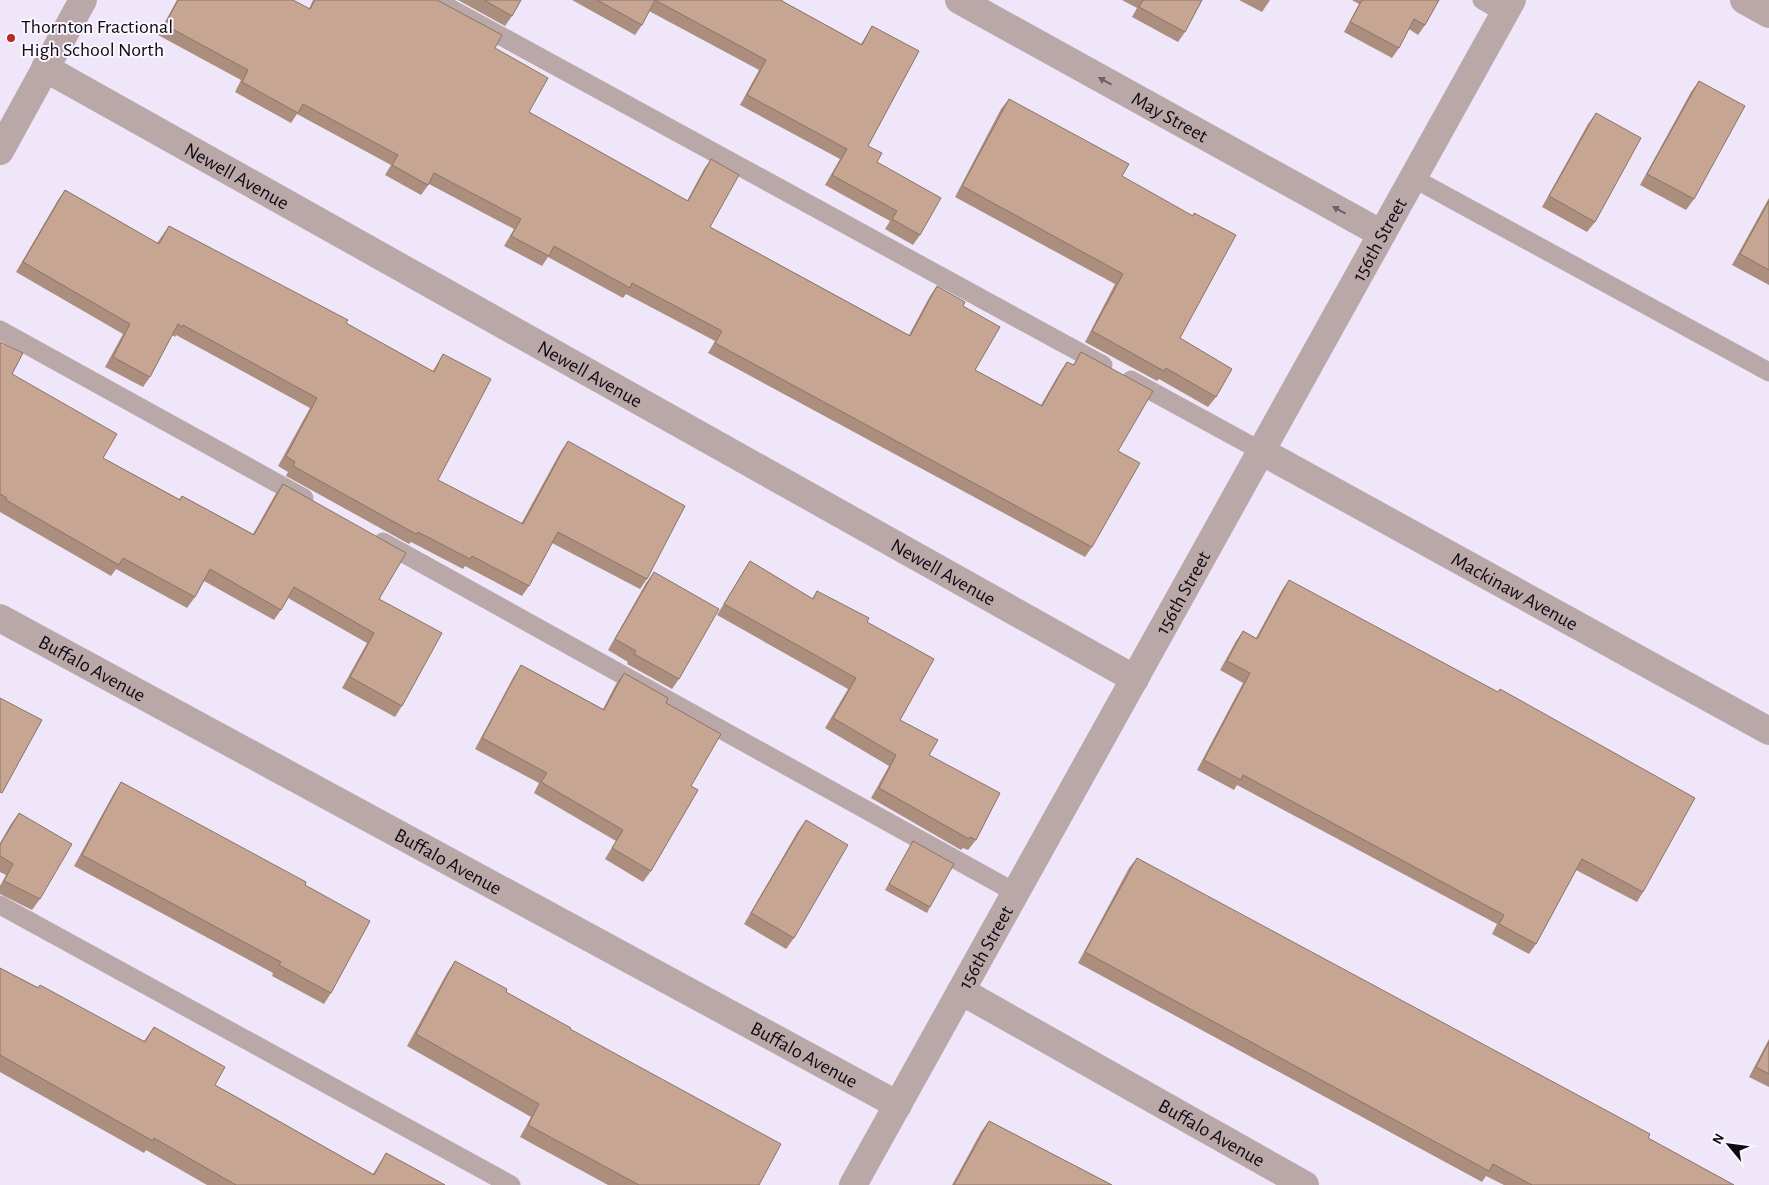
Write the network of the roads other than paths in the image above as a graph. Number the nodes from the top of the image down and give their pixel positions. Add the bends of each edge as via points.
1 (83, 0) edge
2 (434, 0) edge
3 (959, 0) edge
4 (1744, 0) edge
5 (1500, 4) edge
6 (1769, 14) edge
7 (45, 68) junction
8 (0, 151) edge
9 (1413, 178) junction
10 (1382, 234) junction
11 (0, 330) edge
12 (1769, 372) edge
13 (1261, 451) junction
14 (321, 508) edge
15 (365, 532) edge
16 (0, 618) edge
17 (1134, 679) junction
18 (1769, 731) edge
19 (1016, 893) junction
20 (0, 905) edge
21 (961, 991) junction
22 (898, 1105) junction
23 (511, 1185) edge
24 (853, 1185) edge
25 (1305, 1185) edge

1 - 7 street
2 - 13 lane
10 -> 3 street, May Street
4 - 6 street
5 - 9 street, 156th Street
7 - 8 street
7 - 17 street, Newell Avenue
9 - 10 street, 156th Street
9 - 12 lane
10 - 13 street, 156th Street
11 - 14 lane
13 - 17 street, 156th Street
13 - 18 street, Mackinaw Avenue
15 - 19 lane
16 - 22 street, Buffalo Avenue
17 - 19 street, 156th Street
19 - 21 street, 156th Street
20 - 23 lane
21 - 22 street, 156th Street
21 - 25 street, Buffalo Avenue
22 - 24 street, 156th Street

